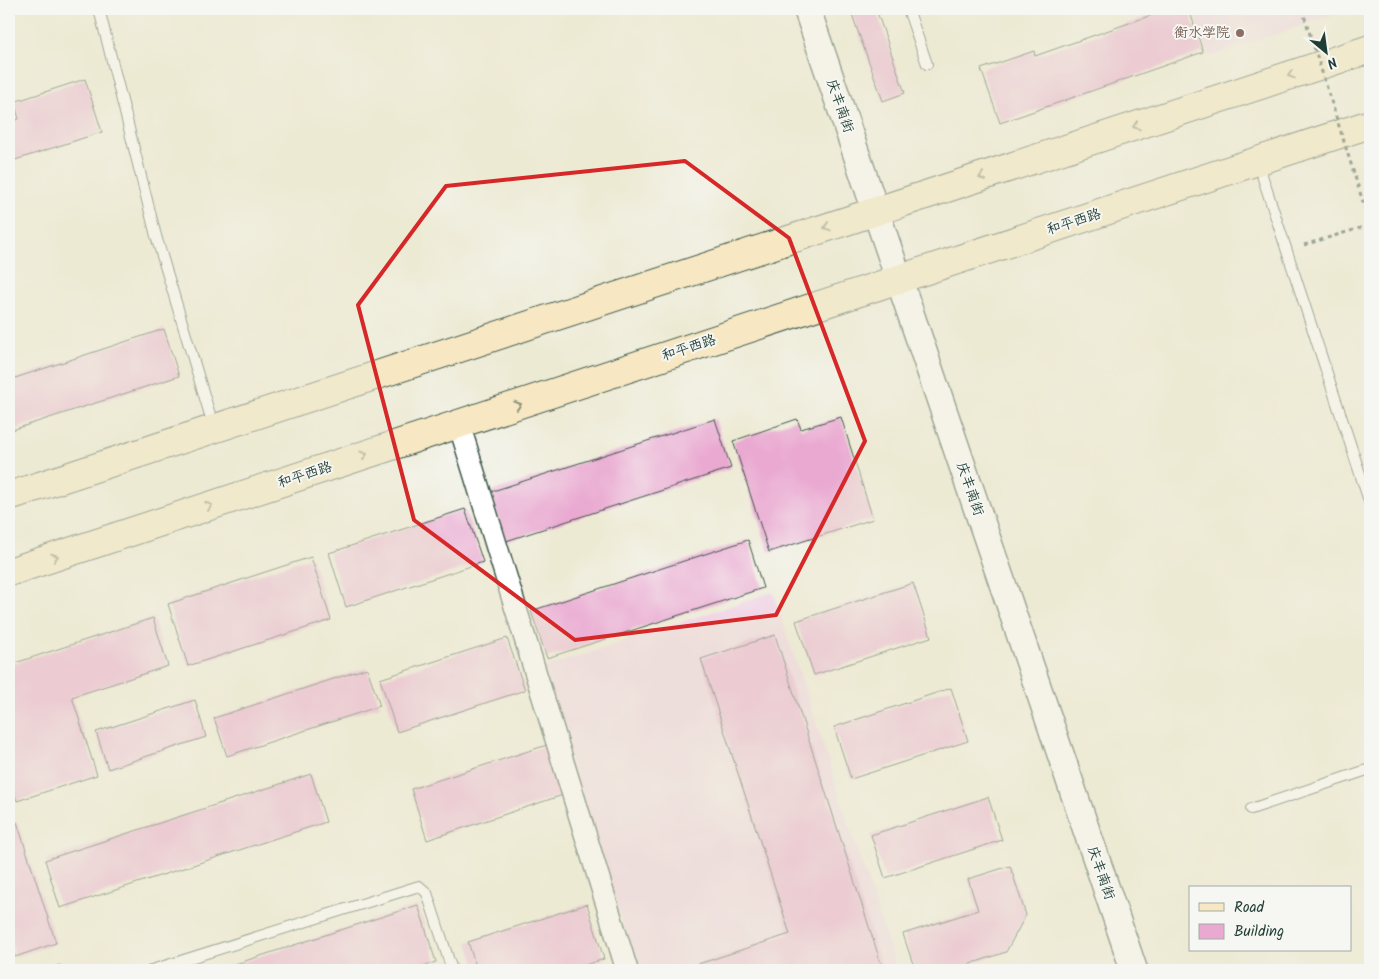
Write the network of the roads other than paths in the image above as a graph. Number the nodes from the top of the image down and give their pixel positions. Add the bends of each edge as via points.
1 (99, 9) edge
2 (807, 9) edge
3 (908, 9) edge
4 (1370, 49) edge
5 (928, 64) dead end
6 (1370, 124) edge
7 (1257, 162) junction
8 (876, 212) junction
9 (899, 279) junction
10 (458, 424) junction
11 (214, 429) junction
12 (9, 496) edge
13 (1370, 504) edge
14 (9, 572) edge
15 (1370, 769) edge
16 (1251, 809) dead end
17 (152, 970) edge
18 (452, 970) edge
19 (626, 970) edge
20 (1134, 970) edge

1 - 11 lane via 156,236
2 - 8 street, 庆丰南街
3 - 5 lane
4 -> 8 main road
6 - 7 main road, 和平西路
7 - 9 main road, 和平西路
7 - 13 lane
8 - 9 street, 庆丰南街
8 -> 11 main road
10 -> 9 main road, 和平西路
9 - 20 street, 庆丰南街
14 -> 10 main road, 和平西路
10 - 19 street
11 - 12 main road
15 - 16 lane
17 - 18 lane via 419,886 427,893

